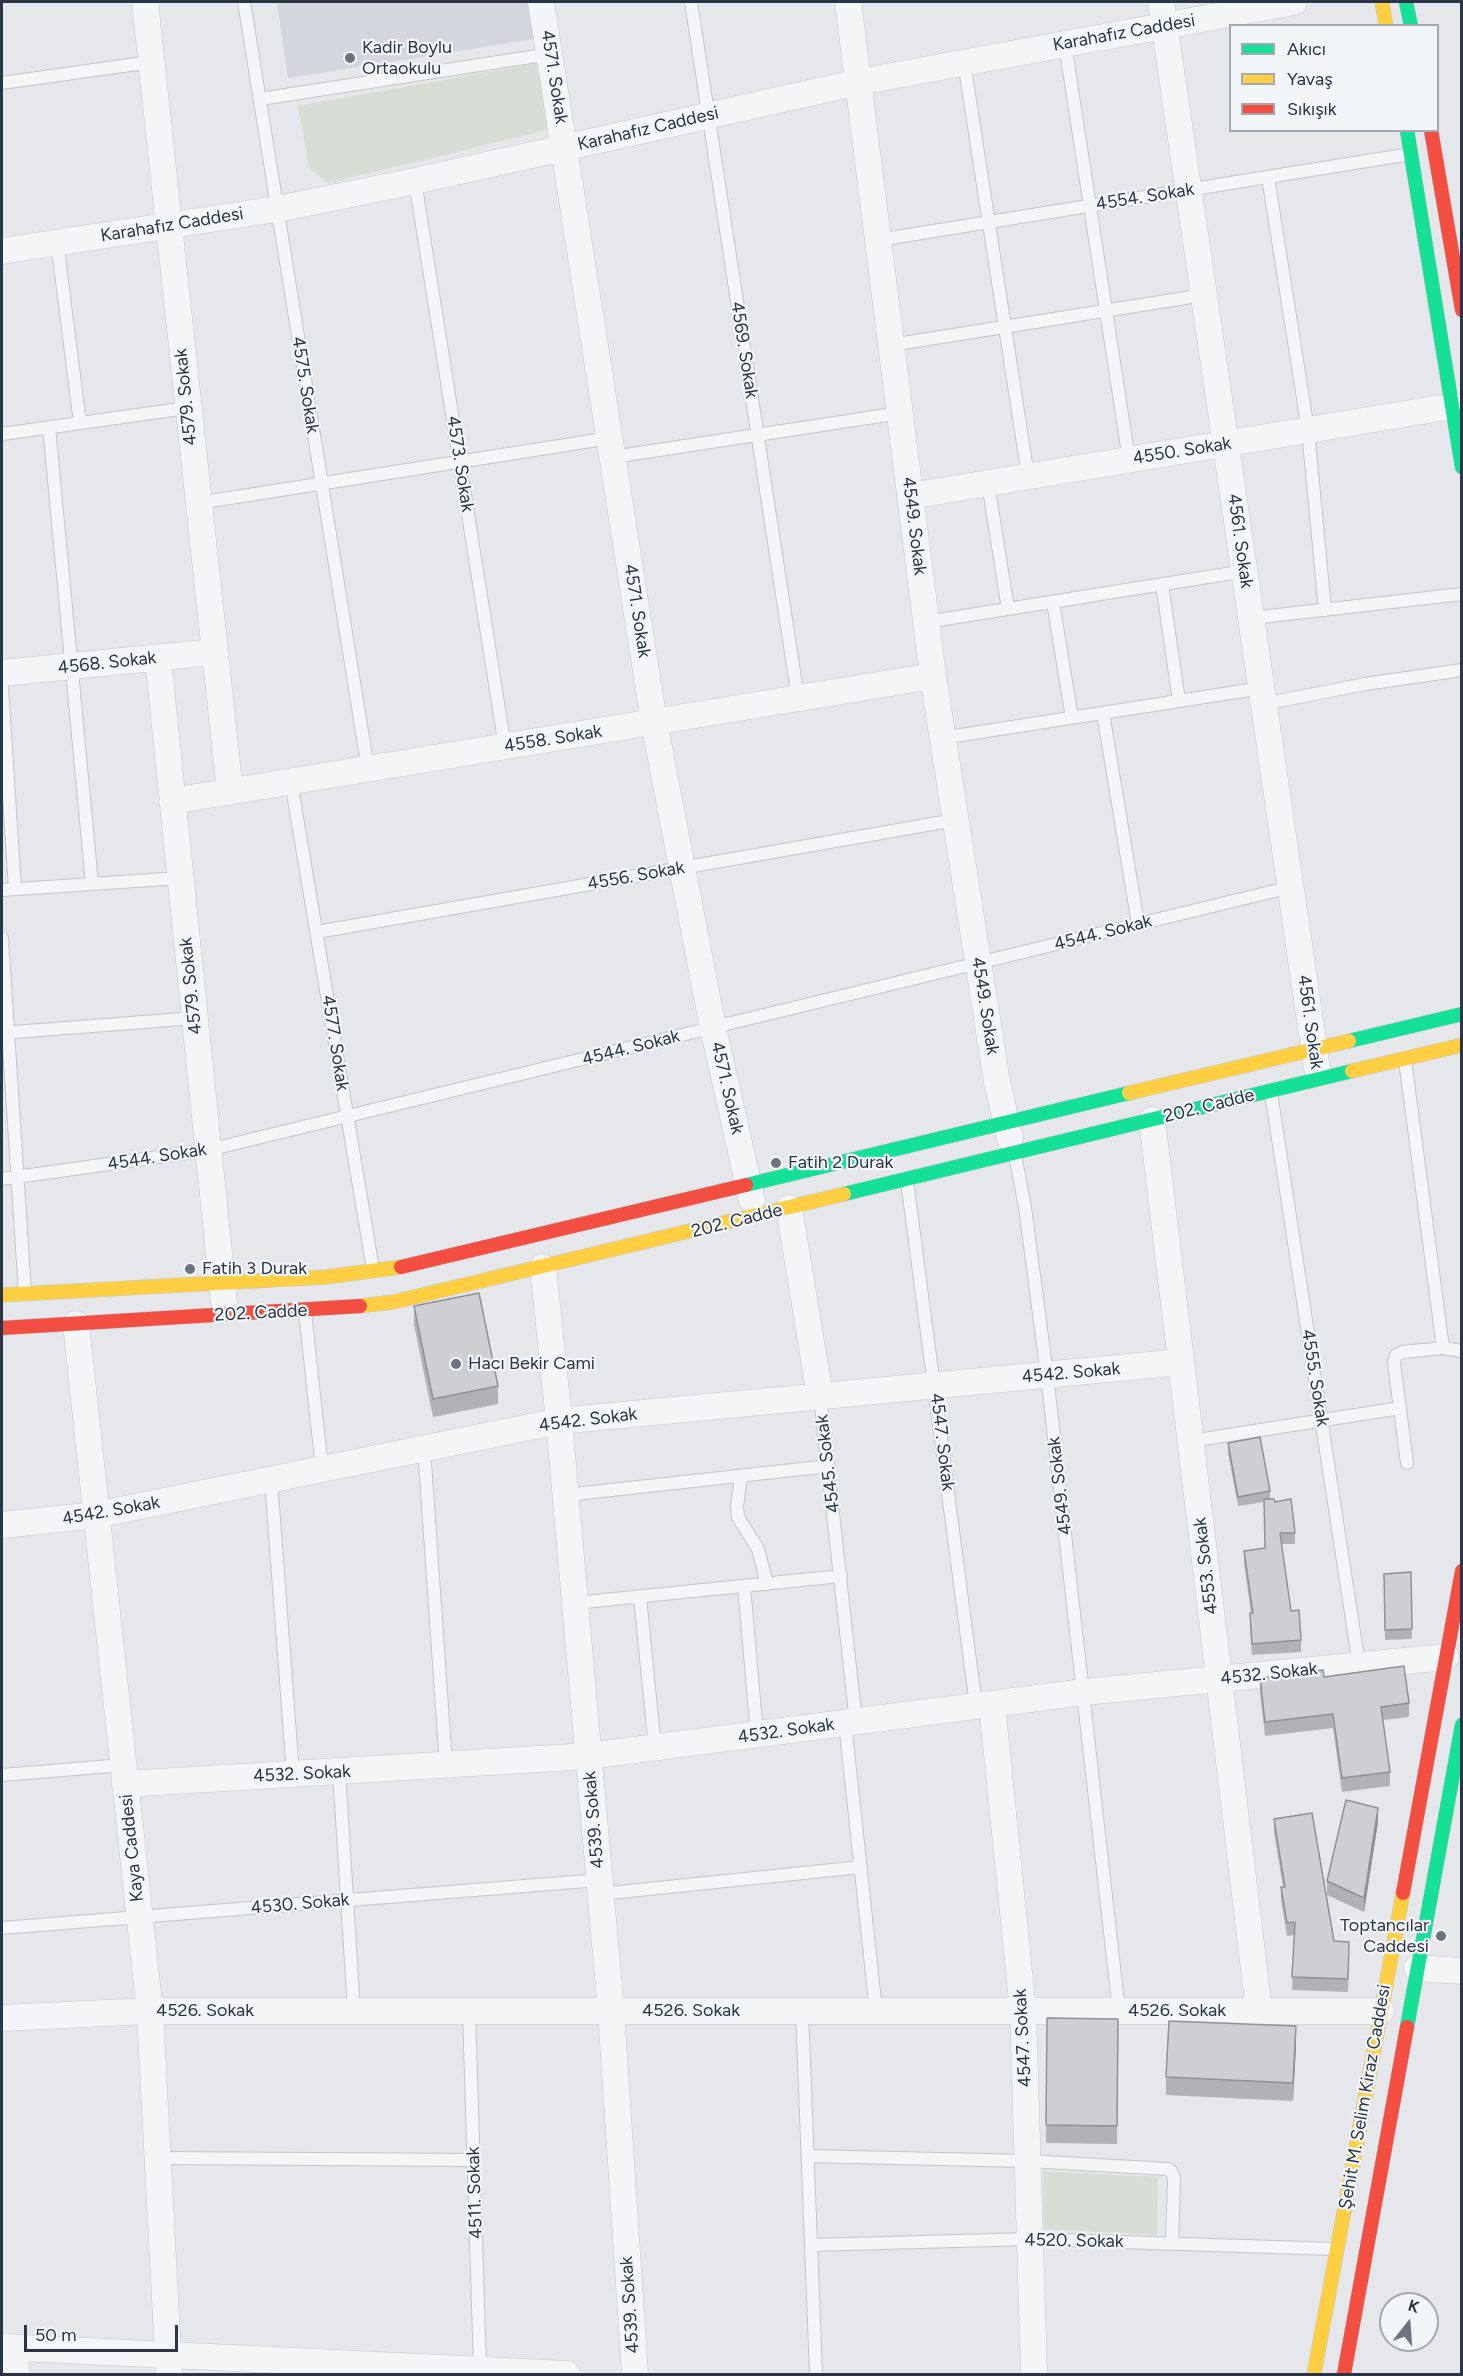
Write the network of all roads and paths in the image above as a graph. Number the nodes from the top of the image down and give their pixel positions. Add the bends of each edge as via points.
1 (145, 2) edge
2 (244, 2) edge
3 (541, 2) edge
4 (691, 2) edge
5 (848, 2) edge
6 (1294, 2) edge
7 (1382, 2) edge
8 (1406, 2) edge
9 (1163, 13) edge
10 (1386, 24) edge
11 (1411, 24) edge
12 (1065, 44) junction
13 (550, 54) junction
14 (151, 62) junction
15 (964, 62) junction
16 (859, 82) junction
17 (2, 83) edge
18 (260, 99) junction
19 (708, 116) junction
20 (1407, 132) edge
21 (1431, 132) edge
22 (566, 147) junction
23 (1412, 153) junction
24 (1268, 177) junction
25 (416, 181) junction
26 (1189, 189) junction
27 (1090, 206) junction
28 (277, 209) junction
29 (988, 222) junction
30 (168, 225) junction
31 (879, 240) junction
32 (57, 242) junction
33 (2, 251) edge
34 (1204, 295) junction
35 (1461, 310) edge
36 (1106, 311) junction
37 (1005, 327) junction
38 (891, 345) junction
39 (1453, 406) junction
40 (187, 408) junction
41 (900, 413) junction
42 (80, 423) junction
43 (49, 427) junction
44 (1308, 430) junction
45 (2, 434) edge
46 (757, 435) junction
47 (1226, 444) junction
48 (612, 448) junction
49 (1129, 460) junction
50 (460, 462) junction
51 (1461, 467) edge
52 (1028, 476) junction
53 (321, 483) junction
54 (988, 483) junction
55 (910, 496) junction
56 (198, 503) junction
57 (1245, 571) junction
58 (1162, 584) junction
59 (1461, 594) edge
60 (1053, 602) junction
61 (1008, 609) junction
62 (1325, 610) junction
63 (1252, 618) junction
64 (926, 622) junction
65 (213, 652) junction
66 (158, 658) junction
67 (71, 666) junction
68 (1461, 669) edge
69 (2, 673) edge
70 (933, 676) junction
71 (2, 687) edge
72 (1263, 696) junction
73 (798, 698) junction
74 (1179, 701) junction
75 (1103, 713) junction
76 (1072, 718) junction
77 (654, 722) junction
78 (942, 738) junction
79 (505, 747) junction
80 (368, 769) junction
81 (4, 770) edge
82 (291, 782) junction
83 (230, 792) junction
84 (172, 801) junction
85 (955, 820) junction
86 (682, 868) junction
87 (180, 878) junction
88 (92, 884) junction
89 (1291, 887) junction
90 (15, 889) junction
91 (2, 890) edge
92 (1138, 924) junction
93 (317, 932) junction
94 (2, 938) edge
95 (978, 963) junction
96 (1461, 1014) edge
97 (195, 1018) junction
98 (713, 1028) junction
99 (5, 1033) edge
100 (1461, 1045) edge
101 (1314, 1049) junction
102 (1405, 1059) junction
103 (1319, 1080) junction
104 (1271, 1092) junction
105 (347, 1116) junction
106 (1152, 1120) junction
107 (1006, 1122) junction
108 (208, 1150) junction
109 (1014, 1154) junction
110 (17, 1178) junction
111 (2, 1179) edge
112 (907, 1179) junction
113 (748, 1184) junction
114 (789, 1208) junction
115 (755, 1216) junction
116 (543, 1267) junction
117 (222, 1282) junction
118 (377, 1288) junction
119 (2, 1295) edge
120 (26, 1310) junction
121 (305, 1310) junction
122 (226, 1315) junction
123 (76, 1324) junction
124 (2, 1328) edge
125 (1443, 1347) junction
126 (1461, 1351) edge
127 (1181, 1362) junction
128 (1047, 1375) junction
129 (935, 1385) junction
130 (820, 1396) junction
131 (1400, 1408) junction
132 (1321, 1420) junction
133 (559, 1421) junction
134 (1191, 1441) junction
135 (424, 1448) junction
136 (1407, 1463) dead end
137 (829, 1466) junction
138 (322, 1469) junction
139 (741, 1476) junction
140 (271, 1480) junction
141 (566, 1495) junction
142 (96, 1515) junction
143 (2, 1525) edge
144 (1461, 1571) edge
145 (841, 1576) junction
146 (768, 1584) junction
147 (744, 1586) junction
148 (640, 1597) junction
149 (575, 1604) junction
150 (1446, 1657) junction
151 (1359, 1665) junction
152 (1219, 1679) junction
153 (1084, 1692) junction
154 (984, 1705) junction
155 (851, 1722) junction
156 (1461, 1725) edge
157 (757, 1734) junction
158 (655, 1748) junction
159 (588, 1756) junction
160 (446, 1765) junction
161 (339, 1771) junction
162 (292, 1774) junction
163 (2, 1775) edge
164 (124, 1775) junction
165 (861, 1867) junction
166 (600, 1887) junction
167 (347, 1900) junction
168 (139, 1917) junction
169 (2, 1928) edge
170 (1417, 1968) junction
171 (1461, 1971) edge
172 (149, 2011) junction
173 (354, 2011) junction
174 (469, 2011) junction
175 (610, 2011) junction
176 (802, 2011) junction
177 (876, 2011) junction
178 (1023, 2011) junction
179 (1119, 2011) junction
180 (1259, 2011) junction
181 (1381, 2011) junction
182 (2, 2018) edge
183 (808, 2156) junction
184 (158, 2158) junction
185 (474, 2160) junction
186 (1028, 2161) junction
187 (1030, 2239) junction
188 (1172, 2244) junction
189 (812, 2245) junction
190 (1337, 2249) junction
191 (8, 2347) edge
192 (169, 2365) edge
193 (480, 2372) edge
194 (16, 2374) edge
195 (567, 2374) edge
196 (635, 2374) edge
197 (816, 2374) edge
198 (1034, 2374) edge
199 (1314, 2374) edge
200 (1344, 2374) edge

1 - 14 street, 4579. Sokak
2 - 18 lane, 4575. Sokak
3 - 13 street, 4571. Sokak
4 - 19 lane, 4569. Sokak
5 - 16 street, 4549. Sokak
6 - 9 street, Karahafız Caddesi
7 - 10 main road
8 - 11 main road
9 - 12 street, Karahafız Caddesi
9 - 26 street, 4561. Sokak
12 - 15 street, Karahafız Caddesi
12 - 27 lane
13 - 18 lane
13 - 22 street, 4571. Sokak
14 - 17 lane
14 - 30 street, 4579. Sokak
15 - 16 street, Karahafız Caddesi
15 - 29 lane
16 - 19 street, Karahafız Caddesi
16 - 31 street, 4549. Sokak
18 - 28 lane, 4575. Sokak
19 - 22 street, Karahafız Caddesi
19 - 46 lane, 4569. Sokak
20 - 23 main road
21 - 35 main road
22 - 25 street, Karahafız Caddesi
22 - 48 street, 4571. Sokak
23 - 24 lane, 4554. Sokak
23 - 39 main road
24 - 26 lane, 4554. Sokak
24 - 44 lane
25 - 28 street, Karahafız Caddesi
25 - 50 lane, 4573. Sokak
26 - 27 lane, 4554. Sokak
26 - 34 street, 4561. Sokak
27 - 29 lane, 4554. Sokak
27 - 36 lane
28 - 30 street, Karahafız Caddesi
28 - 53 lane, 4575. Sokak
29 - 31 lane, 4554. Sokak
29 - 37 lane
30 - 32 street, Karahafız Caddesi
30 - 40 street, 4579. Sokak
31 - 38 street, 4549. Sokak
32 - 33 street, Karahafız Caddesi
32 - 42 lane
34 - 36 lane
34 - 47 street, 4561. Sokak
36 - 37 lane
36 - 49 lane
37 - 38 lane
37 - 52 lane
38 - 41 street, 4549. Sokak
39 - 44 street, 4550. Sokak
39 - 51 main road
40 - 42 lane
40 - 56 street, 4579. Sokak
41 - 46 lane
41 - 55 street, 4549. Sokak
42 - 43 lane
43 - 45 lane
43 - 67 lane
44 - 47 street, 4550. Sokak
44 - 62 lane
46 - 48 lane
46 - 73 lane, 4569. Sokak
47 - 49 street, 4550. Sokak
47 - 57 street, 4561. Sokak
48 - 50 lane
48 - 77 street, 4571. Sokak
49 - 52 street, 4550. Sokak
50 - 53 lane
50 - 79 lane, 4573. Sokak
52 - 54 street, 4550. Sokak
53 - 56 lane
53 - 80 lane, 4575. Sokak
54 - 55 street, 4550. Sokak
54 - 61 lane
55 - 64 street, 4549. Sokak
56 - 65 street, 4579. Sokak
57 - 58 lane
57 - 63 street, 4561. Sokak
58 - 60 lane
58 - 74 lane
59 - 62 lane
60 - 61 lane
60 - 76 lane
61 - 64 lane
62 - 63 lane
63 - 72 street, 4561. Sokak
64 - 70 street, 4549. Sokak
65 - 66 street, 4568. Sokak
65 - 83 street, 4579. Sokak
66 - 67 street, 4568. Sokak
66 - 84 street, 4579. Sokak
67 - 69 street, 4568. Sokak
67 - 88 lane
68 - 72 lane
70 - 73 street, 4558. Sokak
70 - 78 street, 4549. Sokak
71 - 81 lane
72 - 74 lane
72 - 89 street, 4561. Sokak
73 - 77 street, 4558. Sokak
74 - 75 lane
75 - 76 lane
75 - 92 lane
76 - 78 lane
77 - 79 street, 4558. Sokak
77 - 86 street, 4571. Sokak
78 - 85 street, 4549. Sokak
79 - 80 street, 4558. Sokak
80 - 82 street, 4558. Sokak
81 - 90 lane
82 - 83 street, 4558. Sokak
82 - 93 lane, 4577. Sokak
83 - 84 street, 4558. Sokak
84 - 87 street, 4579. Sokak
85 - 86 lane, 4556. Sokak
85 - 95 street, 4549. Sokak
86 - 93 lane, 4556. Sokak
86 - 98 street, 4571. Sokak
87 - 88 lane
87 - 97 street, 4579. Sokak
88 - 90 lane
89 - 92 lane, 4544. Sokak
89 - 101 street, 4561. Sokak
90 - 91 lane
92 - 95 lane, 4544. Sokak
93 - 105 lane, 4577. Sokak
94 - 99 lane
95 - 98 lane, 4544. Sokak
95 - 107 street, 4549. Sokak
96 - 101 main road, 202. Cadde
97 - 99 lane
97 - 108 street, 4579. Sokak
98 - 105 lane, 4544. Sokak
98 - 113 street, 4571. Sokak
99 - 110 lane
100 - 102 main road, 202. Cadde
101 - 103 street, 4561. Sokak
101 - 107 main road, 202. Cadde
102 - 103 main road, 202. Cadde
102 - 125 lane
103 - 104 main road, 202. Cadde
104 - 106 main road, 202. Cadde
104 - 132 lane, 4555. Sokak
105 - 108 lane, 4544. Sokak
105 - 118 lane, 4577. Sokak
106 - 109 main road, 202. Cadde
106 - 127 street, 4553. Sokak
107 - 109 street, 4549. Sokak
107 - 113 main road, 202. Cadde
108 - 110 lane, 4544. Sokak
108 - 117 street, 4579. Sokak
109 - 112 main road, 202. Cadde
109 - 128 lane, 4549. Sokak via 1025,1207
110 - 111 lane, 4544. Sokak
110 - 120 lane
112 - 114 main road, 202. Cadde
112 - 129 lane, 4547. Sokak
113 - 115 street, 4571. Sokak
113 - 118 main road, 202. Cadde
114 - 115 main road, 202. Cadde
114 - 130 street, 4545. Sokak
115 - 116 main road, 202. Cadde
116 - 118 main road, 202. Cadde via 423,1296
116 - 133 street, 4539. Sokak
117 - 118 main road, 202. Cadde
117 - 120 main road, 202. Cadde
117 - 122 street, 4579. Sokak
118 - 121 main road, 202. Cadde
119 - 120 main road, 202. Cadde
120 - 123 main road, 202. Cadde
120 - 124 main road, 202. Cadde
121 - 122 main road, 202. Cadde
121 - 138 lane
122 - 123 main road, 202. Cadde
123 - 142 street, Kaya Caddesi
125 - 126 lane
125 - 131 lane via 1396,1355
127 - 128 street, 4542. Sokak
127 - 134 street, 4553. Sokak
128 - 129 street, 4542. Sokak
128 - 153 lane, 4549. Sokak
129 - 130 street, 4542. Sokak
129 - 154 lane, 4547. Sokak
130 - 133 street, 4542. Sokak
130 - 137 lane, 4545. Sokak
131 - 132 lane
131 - 136 lane
132 - 134 lane
132 - 151 lane, 4555. Sokak
133 - 135 street, 4542. Sokak
133 - 141 street, 4539. Sokak
134 - 152 street, 4553. Sokak
135 - 138 street, 4542. Sokak
135 - 160 lane
137 - 139 lane
137 - 145 lane, 4545. Sokak
138 - 140 street, 4542. Sokak
139 - 141 lane
139 - 146 lane via 738,1517 758,1549
140 - 142 street, 4542. Sokak
140 - 162 lane
141 - 149 street, 4539. Sokak
142 - 143 street, 4542. Sokak
142 - 164 street, Kaya Caddesi
144 - 150 main road, Şehit M. Selim Kiraz Caddesi
145 - 146 lane
145 - 155 lane, 4545. Sokak
146 - 147 lane
147 - 148 lane
147 - 157 lane
148 - 149 lane
148 - 158 lane
149 - 159 street, 4539. Sokak
150 - 151 street, 4532. Sokak
150 - 181 main road, Şehit M. Selim Kiraz Caddesi
151 - 152 street, 4532. Sokak
152 - 153 street, 4532. Sokak
152 - 180 street, 4553. Sokak
153 - 154 street, 4532. Sokak
153 - 179 lane, 4549. Sokak
154 - 155 street, 4532. Sokak
154 - 178 street, 4547. Sokak
155 - 157 street, 4532. Sokak
155 - 165 lane, 4545. Sokak
156 - 170 main road, Şehit M. Selim Kiraz Caddesi
157 - 158 street, 4532. Sokak
158 - 159 street, 4532. Sokak
159 - 160 street, 4532. Sokak
159 - 166 street, 4539. Sokak
160 - 161 street, 4532. Sokak
161 - 162 street, 4532. Sokak
161 - 167 lane
162 - 164 street, 4532. Sokak
163 - 164 lane
164 - 168 street, Kaya Caddesi
165 - 166 lane, 4530. Sokak
165 - 177 lane, 4545. Sokak
166 - 167 lane, 4530. Sokak
166 - 175 street, 4539. Sokak
167 - 168 lane, 4530. Sokak
167 - 173 lane
168 - 169 lane, 4530. Sokak
168 - 172 street, Kaya Caddesi
170 - 171 street
170 - 200 main road, Şehit M. Selim Kiraz Caddesi
172 - 173 street, 4526. Sokak
172 - 182 street, 4526. Sokak
172 - 184 street, Kaya Caddesi
173 - 174 street, 4526. Sokak
174 - 175 street, 4526. Sokak
174 - 185 lane, 4511. Sokak
175 - 176 street, 4526. Sokak
175 - 196 street, 4539. Sokak
176 - 177 street, 4526. Sokak
176 - 183 lane
177 - 178 street, 4526. Sokak
178 - 179 street, 4526. Sokak
178 - 186 street, 4547. Sokak
179 - 180 street, 4526. Sokak
180 - 181 street, 4526. Sokak
181 - 190 main road, Şehit M. Selim Kiraz Caddesi
183 - 186 lane
183 - 189 lane
184 - 185 lane
184 - 192 street, Kaya Caddesi
185 - 193 lane, 4511. Sokak
186 - 187 street, 4547. Sokak
186 - 188 lane via 1171,2171
187 - 188 lane, 4520. Sokak
187 - 189 lane, 4520. Sokak
187 - 198 street, 4547. Sokak
188 - 190 lane, 4520. Sokak
189 - 197 lane
190 - 199 main road, Şehit M. Selim Kiraz Caddesi
191 - 192 street
191 - 194 street
192 - 193 street
193 - 195 street

